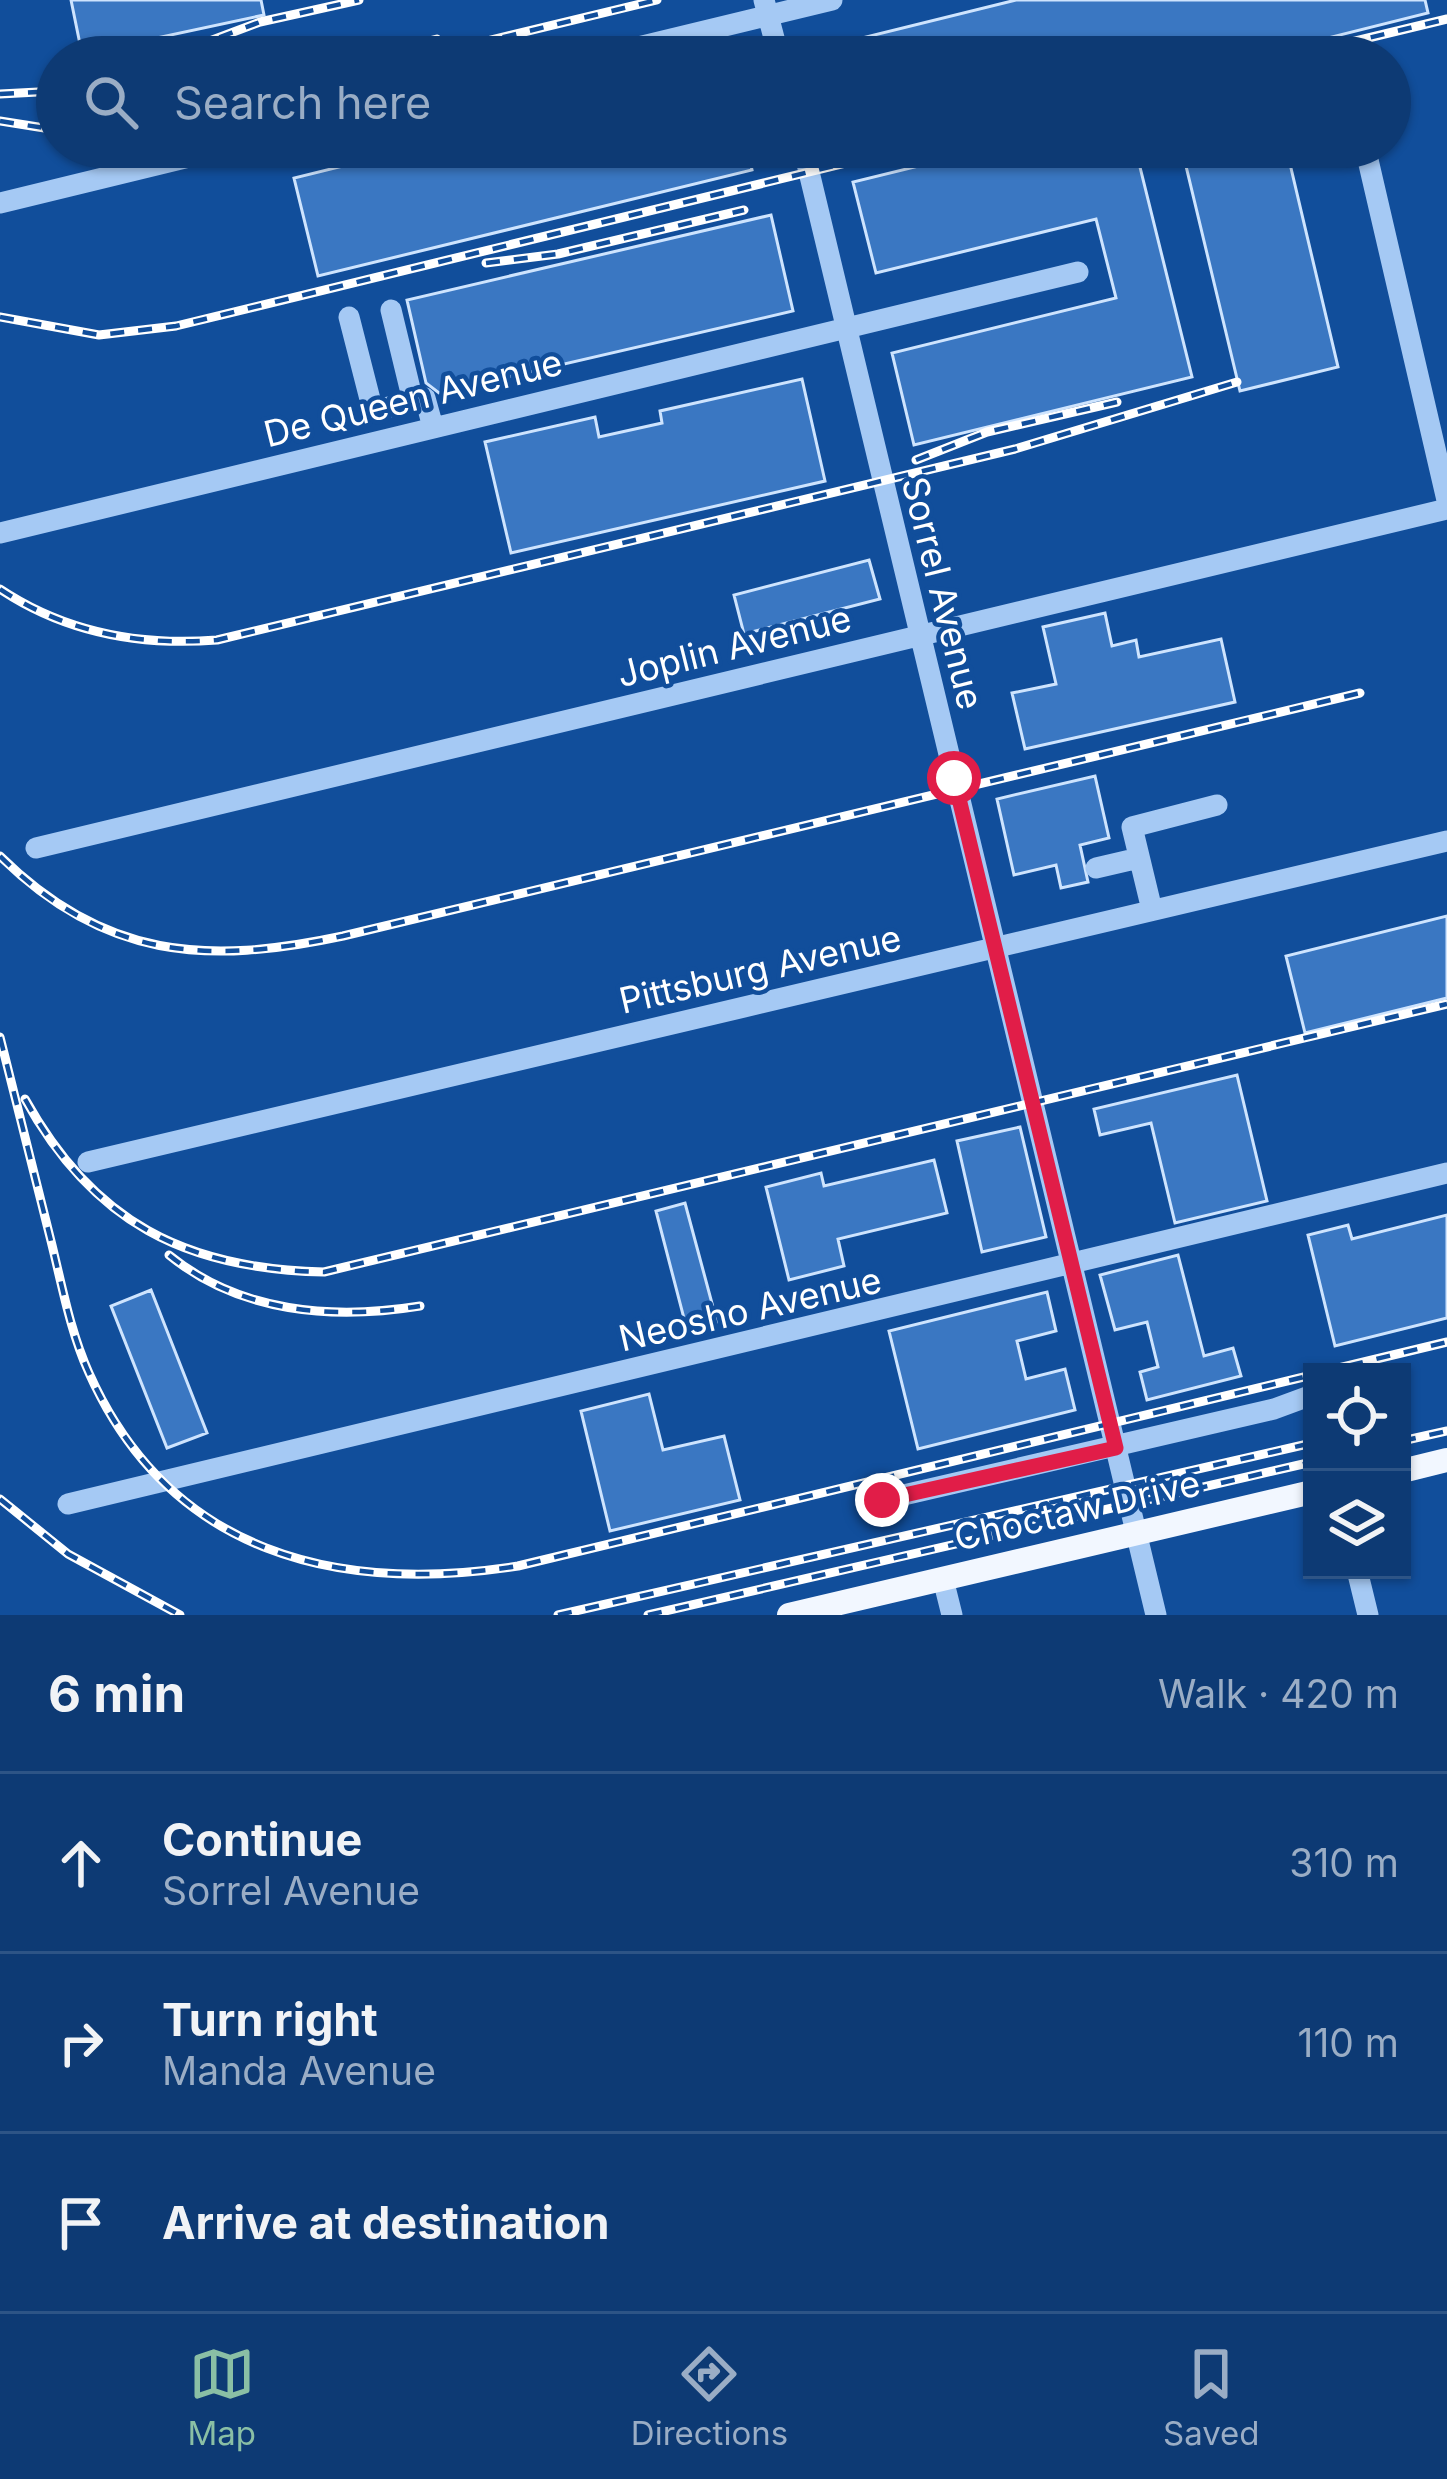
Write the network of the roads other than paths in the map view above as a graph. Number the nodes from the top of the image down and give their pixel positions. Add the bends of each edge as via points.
1 (832, 0) edge
2 (766, 8) edge
3 (669, 36) edge
4 (144, 168) edge
5 (807, 168) edge
6 (1370, 168) edge
7 (0, 203) edge
8 (1078, 272) dead end
9 (391, 310) dead end
10 (349, 316) dead end
11 (842, 328) junction
12 (413, 401) junction
13 (433, 427) junction
14 (1447, 505) edge
15 (0, 532) edge
16 (922, 635) junction
17 (1217, 805) dead end
18 (1447, 841) edge
19 (36, 848) dead end
20 (1138, 858) junction
21 (1096, 868) dead end
22 (1152, 910) junction
23 (992, 948) junction
24 (88, 1162) dead end
25 (1447, 1173) edge
26 (1072, 1266) junction
27 (1303, 1398) edge
28 (1116, 1448) junction
29 (1447, 1460) edge
30 (1411, 1469) edge
31 (1303, 1494) edge
32 (882, 1500) dead end
33 (68, 1504) dead end
34 (1138, 1532) junction
35 (943, 1579) junction
36 (1360, 1579) edge
37 (789, 1615) edge
38 (952, 1615) edge
39 (1156, 1615) edge
40 (1368, 1615) edge

1 - 2 street
2 - 3 street
4 - 7 street
5 - 11 street, Sorrel Avenue
6 - 14 street
8 - 11 street, De Queen Avenue
9 - 12 street
10 - 12 street via 373,411
11 - 13 street, De Queen Avenue
11 - 16 street, Sorrel Avenue
12 - 13 street via 425,398
13 - 15 street, De Queen Avenue
14 - 16 street, Joplin Avenue
16 - 19 street, Joplin Avenue
16 - 23 street, Sorrel Avenue
17 - 20 street via 1132,827
18 - 22 street, Pittsburg Avenue
20 - 21 street
20 - 22 street
22 - 23 street, Pittsburg Avenue
23 - 24 street, Pittsburg Avenue
23 - 26 street, Sorrel Avenue
25 - 26 street, Neosho Avenue
26 - 28 street, Sorrel Avenue
26 - 33 street, Neosho Avenue
27 - 28 street
28 - 32 street
28 - 34 street, Sorrel Avenue
29 - 30 main road
31 - 34 main road, Choctaw Drive
34 - 35 main road, Choctaw Drive
34 - 39 street, Sorrel Avenue
35 - 37 main road, Choctaw Drive
35 - 38 street
36 - 40 street

